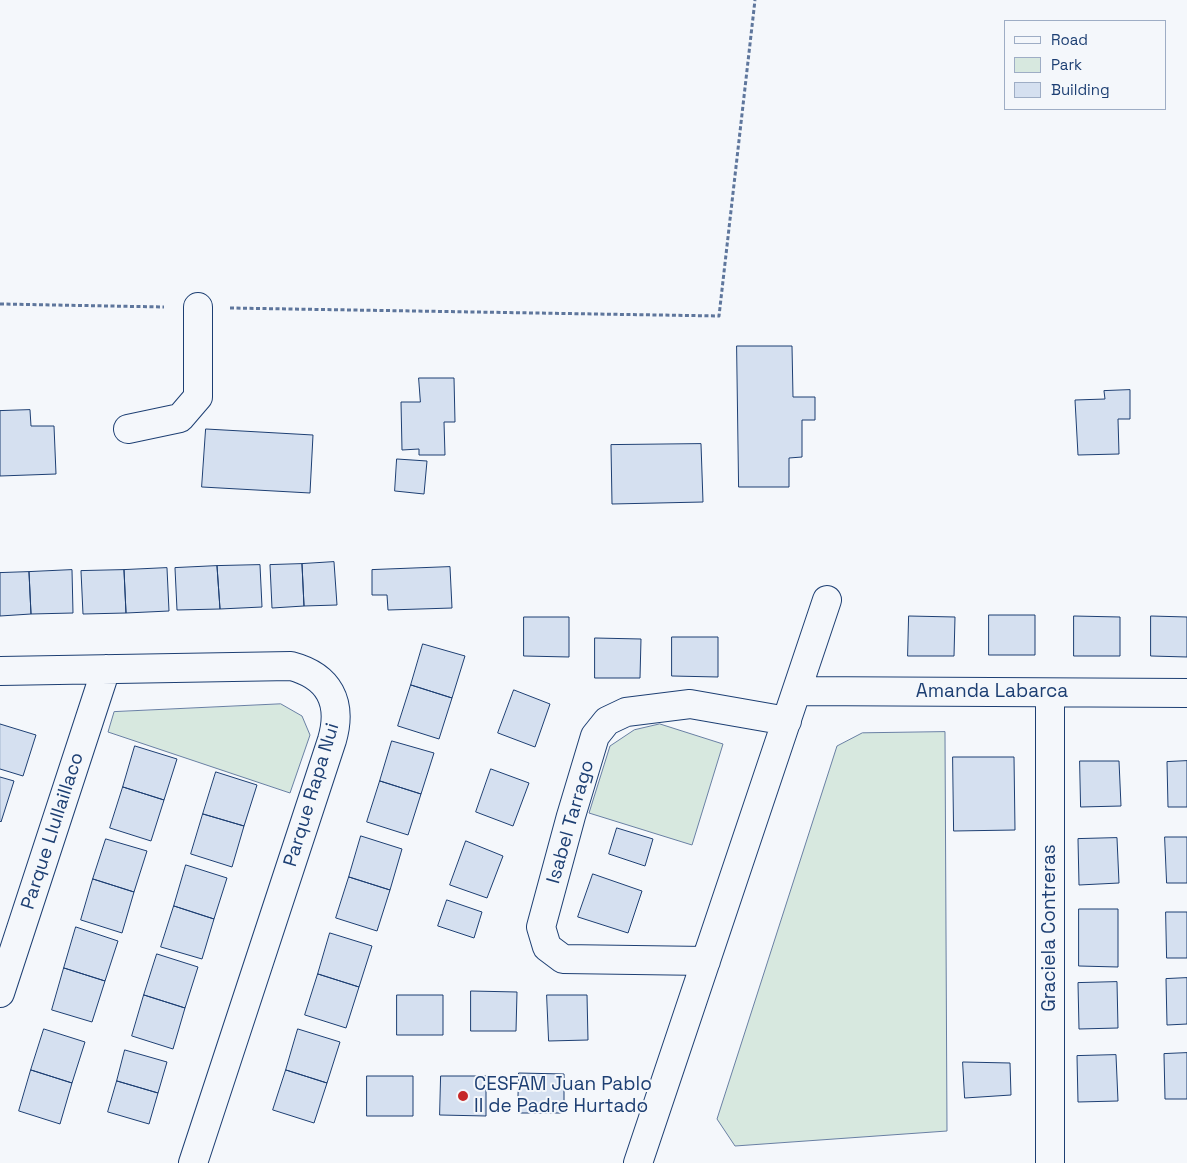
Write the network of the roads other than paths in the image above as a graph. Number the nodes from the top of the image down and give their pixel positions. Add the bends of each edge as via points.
1 (198, 307) road end
2 (128, 429) dead end
3 (827, 600) dead end
4 (106, 669) junction
5 (0, 671) edge
6 (797, 691) junction
7 (1050, 693) junction
8 (1187, 693) edge
9 (787, 721) junction
10 (706, 961) junction
11 (0, 992) edge
12 (193, 1163) edge
13 (638, 1163) edge
14 (1050, 1163) edge

1 - 2 street via 198,397 180,418
3 - 6 street
4 - 5 street, Parque Rapa Nui
4 - 11 street, Parque Llullaillaco
4 - 12 street, Parque Rapa Nui via 291,666 319,678 329,690 336,708 332,740
6 - 7 street, Amanda Labarca
6 - 9 street
7 - 8 street, Amanda Labarca
7 - 14 street, Graciela Contreras
9 - 10 street
9 - 10 street, Isabel Tarrago via 690,704 626,712 607,721 595,736 542,927 547,947 563,959
10 - 13 street

